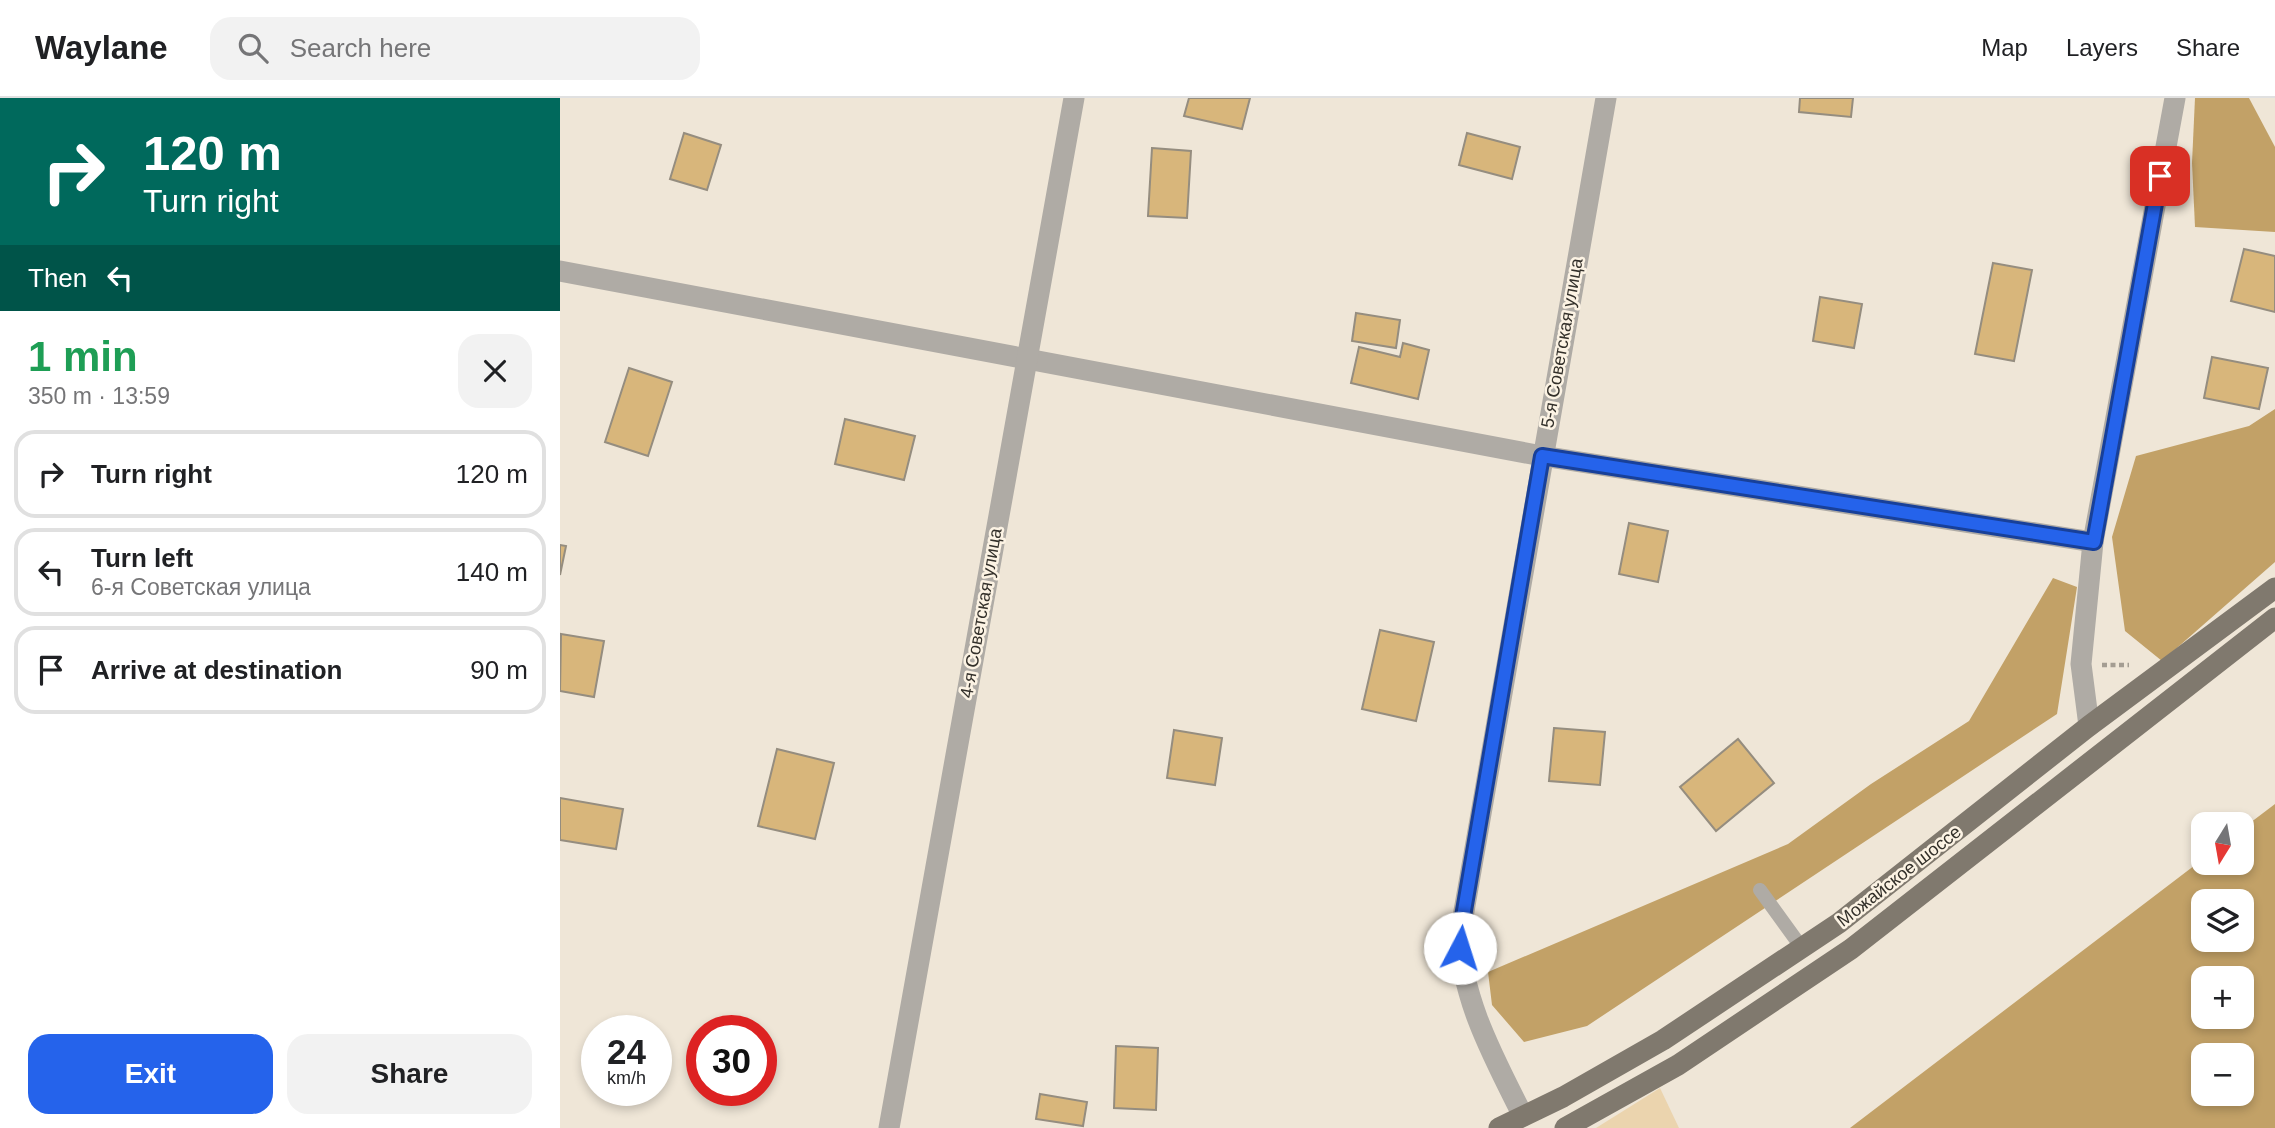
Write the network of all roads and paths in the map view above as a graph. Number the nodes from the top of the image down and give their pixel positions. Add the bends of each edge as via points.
1 (1074, 98) edge
2 (1606, 98) edge
3 (2175, 98) edge
4 (560, 271) edge
5 (1027, 359) junction
6 (1542, 456) junction
7 (2094, 542) junction
8 (2275, 588) edge
9 (2275, 618) edge
10 (2089, 726) junction
11 (1760, 890) dead end
12 (1802, 948) junction
13 (1523, 1116) junction
14 (889, 1128) edge
15 (1499, 1128) edge
16 (1565, 1128) edge

1 - 5 street, 4-я Советская улица
2 - 6 street, 5-я Советская улица
3 - 7 street
4 - 5 street
5 - 6 street
5 - 14 street, 4-я Советская улица
6 - 7 street
6 - 13 street, 5-я Советская улица via 1460,934 1460,962 1492,1055
7 - 10 street via 2081,664
8 - 10 main road, Можайское шоссе
9 - 16 main road, Можайское шоссе via 1851,949 1678,1065
10 - 12 main road, Можайское шоссе
11 - 12 lane
12 - 13 main road, Можайское шоссе via 1663,1040
13 - 15 main road, Можайское шоссе

